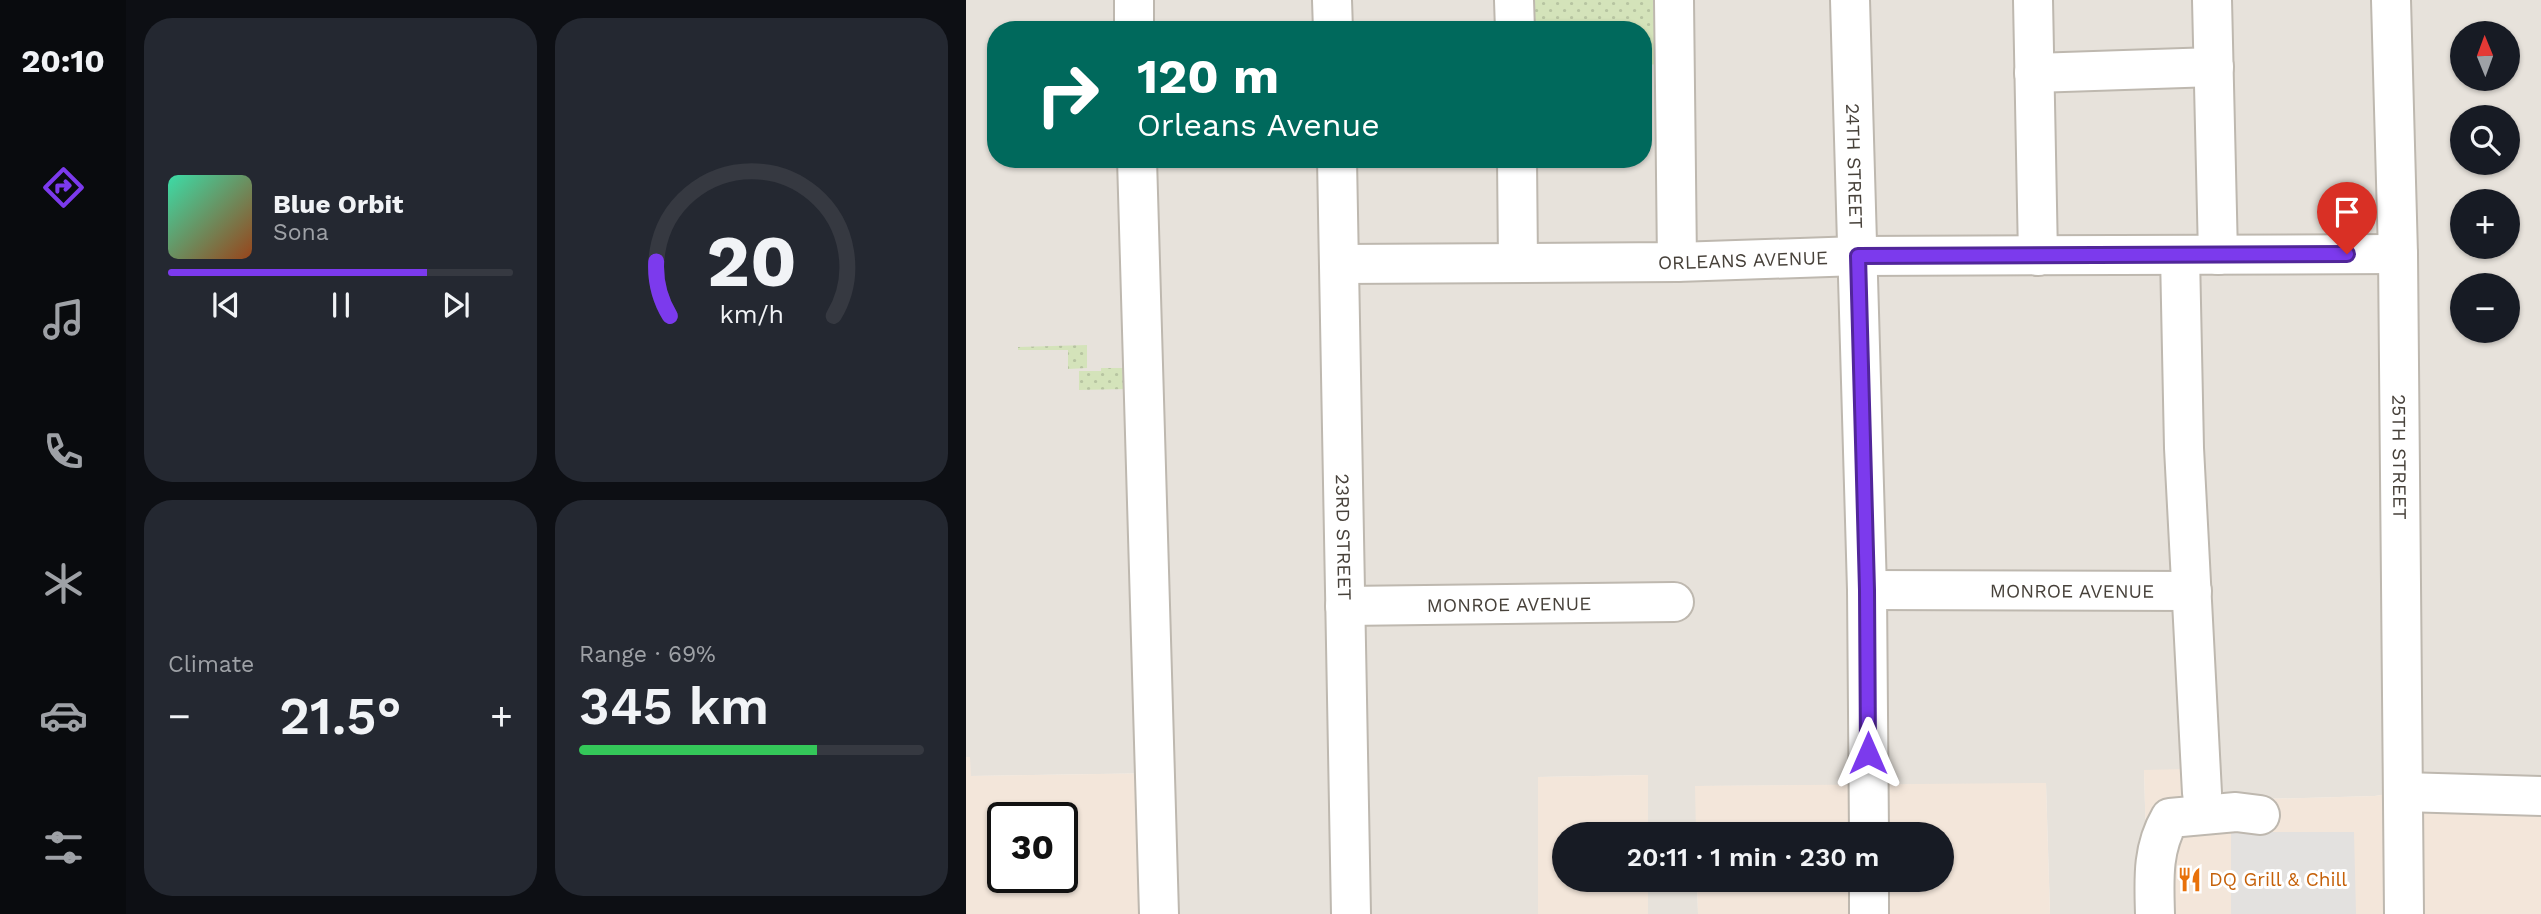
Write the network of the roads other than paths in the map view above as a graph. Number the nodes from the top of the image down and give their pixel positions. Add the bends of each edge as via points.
1 (1134, 0) edge
2 (1332, 0) edge
3 (1514, 0) edge
4 (1674, 0) edge
5 (1850, 0) edge
6 (2033, 0) edge
7 (2212, 0) edge
8 (2391, 0) edge
9 (1134, 21) edge
10 (1333, 21) edge
11 (1515, 21) edge
12 (2214, 67) junction
13 (2034, 73) junction
14 (1660, 80) edge
15 (1137, 168) edge
16 (1336, 168) edge
17 (1517, 168) edge
18 (2398, 254) junction
19 (2180, 255) junction
20 (2218, 255) junction
21 (1858, 256) junction
22 (2038, 256) junction
23 (1518, 262) junction
24 (1677, 262) junction
25 (1339, 264) junction
26 (1867, 590) junction
27 (2192, 591) junction
28 (1674, 602) dead end
29 (1345, 606) junction
30 (2403, 792) junction
31 (2202, 793) dead end
32 (2541, 796) edge
33 (2260, 815) dead end
34 (1869, 822) edge
35 (1869, 892) edge
36 (1159, 914) edge
37 (1351, 914) edge
38 (1869, 914) edge
39 (2155, 914) edge
40 (2404, 914) edge

1 - 9 street
2 - 10 street
3 - 11 street
4 - 14 street
5 - 21 street, 24TH STREET
6 - 13 street
7 - 12 street
8 - 18 street, 25TH STREET
12 - 13 street
12 - 20 street
13 - 22 street
14 - 24 street
15 - 36 street
16 - 25 street, 23RD STREET
17 - 23 street
18 - 20 street, ORLEANS AVENUE
18 - 30 street, 25TH STREET
19 - 20 street, ORLEANS AVENUE
19 - 22 street, ORLEANS AVENUE
19 - 27 street
21 - 22 street, ORLEANS AVENUE
21 - 24 street, ORLEANS AVENUE
21 - 26 street, 24TH STREET
23 - 24 street, ORLEANS AVENUE
23 - 25 street, ORLEANS AVENUE
25 - 29 street, 23RD STREET
26 - 27 street, MONROE AVENUE
26 - 34 street, 24TH STREET
27 - 31 street
28 - 29 street, MONROE AVENUE
29 - 37 street, 23RD STREET
30 - 32 street
30 - 40 street, 25TH STREET
33 - 39 street via 2236,812 2170,818 2154,865
35 - 38 street

